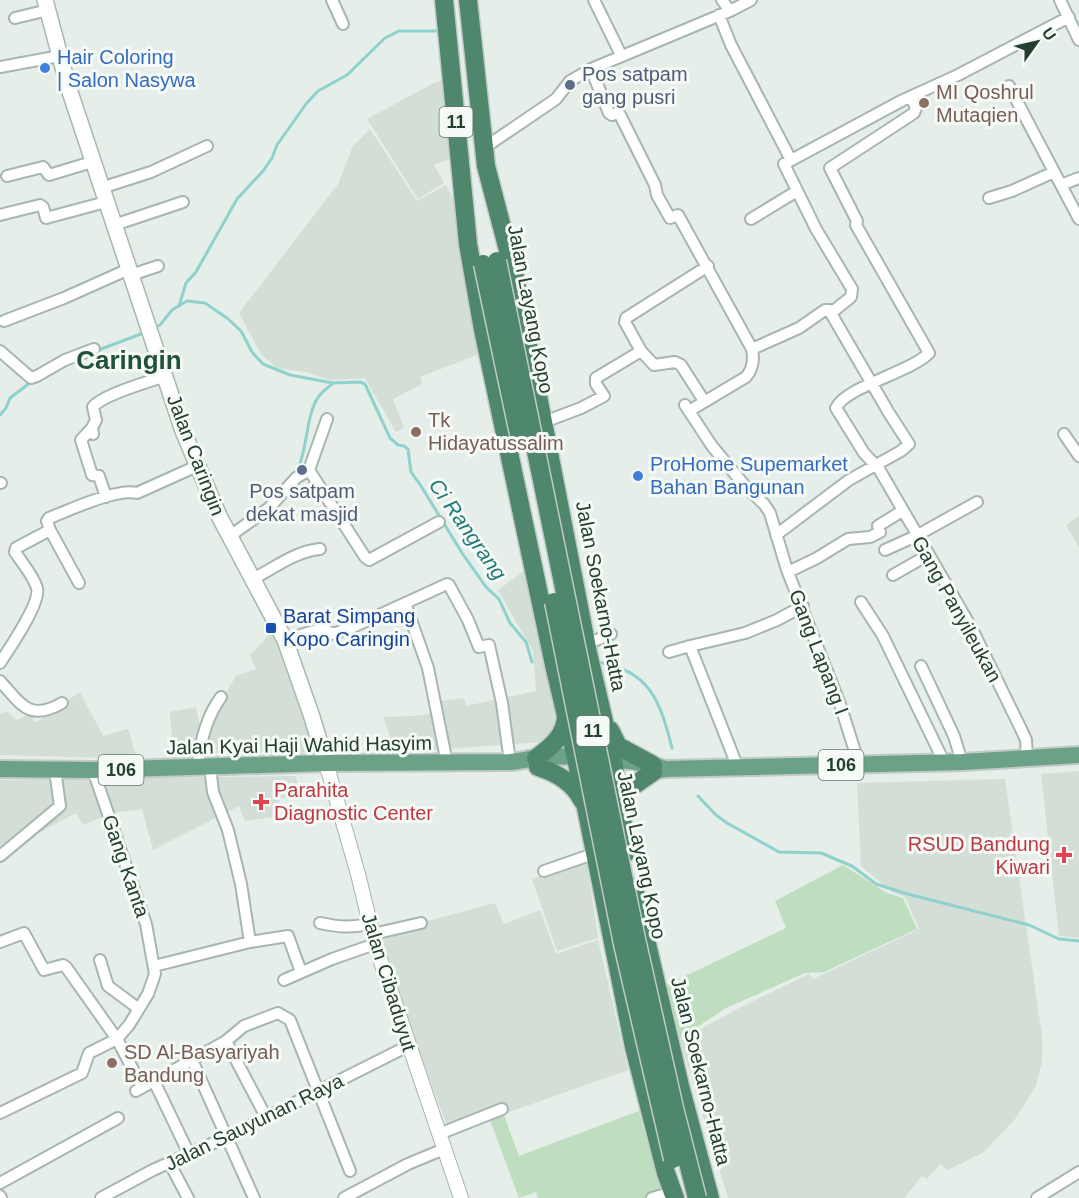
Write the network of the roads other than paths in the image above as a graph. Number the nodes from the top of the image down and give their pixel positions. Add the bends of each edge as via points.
1 (332, 0) edge
2 (444, 0) edge
3 (453, 0) edge
4 (468, 0) edge
5 (594, 0) edge
6 (722, 0) edge
7 (751, 0) edge
8 (1060, 0) edge
9 (46, 3) edge
10 (724, 13) junction
11 (1072, 17) edge
12 (15, 18) dead end
13 (343, 24) dead end
14 (1079, 40) edge
15 (621, 55) junction
16 (60, 56) junction
17 (0, 67) edge
18 (591, 69) junction
19 (1009, 86) dead end
20 (911, 97) junction
21 (207, 146) dead end
22 (485, 157) junction
23 (791, 160) junction
24 (92, 162) junction
25 (1054, 172) junction
26 (7, 176) dead end
27 (1079, 178) edge
28 (1061, 185) junction
29 (797, 191) junction
30 (104, 195) junction
31 (989, 198) dead end
32 (183, 202) dead end
33 (4, 214) edge
34 (751, 219) dead end
35 (1079, 219) edge
36 (114, 225) junction
37 (490, 262) junction
38 (159, 266) dead end
39 (708, 266) junction
40 (130, 272) junction
41 (831, 313) junction
42 (4, 321) dead end
43 (94, 349) dead end
44 (752, 349) junction
45 (0, 351) edge
46 (641, 351) junction
47 (166, 376) junction
48 (872, 383) junction
49 (704, 401) junction
50 (327, 419) dead end
51 (544, 422) junction
52 (1064, 434) dead end
53 (1079, 456) edge
54 (875, 464) junction
55 (197, 466) junction
56 (309, 470) junction
57 (106, 497) junction
58 (977, 502) dead end
59 (902, 511) junction
60 (440, 522) dead end
61 (50, 530) junction
62 (230, 536) junction
63 (916, 536) junction
64 (777, 538) junction
65 (320, 549) dead end
66 (885, 550) dead end
67 (928, 555) junction
68 (788, 572) junction
69 (893, 575) dead end
70 (253, 579) junction
71 (80, 583) dead end
72 (861, 602) dead end
73 (405, 603) junction
74 (803, 606) junction
75 (580, 609) junction
76 (544, 619) junction
77 (611, 634) dead end
78 (285, 640) junction
79 (586, 644) junction
80 (690, 646) junction
81 (669, 652) dead end
82 (0, 663) edge
83 (921, 666) dead end
84 (0, 681) edge
85 (221, 697) dead end
86 (62, 703) dead end
87 (601, 709) junction
88 (566, 713) junction
89 (1079, 755) edge
90 (1028, 758) junction
91 (510, 762) junction
92 (533, 762) junction
93 (944, 762) junction
94 (962, 762) junction
95 (326, 763) junction
96 (447, 763) junction
97 (577, 764) junction
98 (859, 764) junction
99 (204, 766) junction
100 (614, 766) junction
101 (657, 768) junction
102 (738, 768) junction
103 (0, 769) edge
104 (55, 770) junction
105 (93, 770) junction
106 (619, 808) junction
107 (586, 810) junction
108 (596, 853) junction
109 (0, 856) edge
110 (544, 871) dead end
111 (640, 912) junction
112 (607, 916) junction
113 (320, 923) dead end
114 (421, 923) dead end
115 (372, 934) junction
116 (0, 942) edge
117 (250, 942) junction
118 (100, 960) dead end
119 (154, 964) junction
120 (301, 972) junction
121 (284, 980) dead end
122 (139, 1009) junction
123 (117, 1039) junction
124 (226, 1041) junction
125 (408, 1046) junction
126 (192, 1060) junction
127 (154, 1081) junction
128 (318, 1091) junction
129 (502, 1109) dead end
130 (0, 1113) edge
131 (266, 1117) junction
132 (118, 1118) dead end
133 (439, 1134) junction
134 (226, 1137) junction
135 (444, 1149) junction
136 (189, 1154) junction
137 (170, 1164) junction
138 (350, 1171) dead end
139 (1079, 1172) edge
140 (0, 1183) edge
141 (678, 1196) edge
142 (101, 1198) edge
143 (188, 1198) edge
144 (255, 1198) edge
145 (344, 1198) edge
146 (461, 1198) edge
147 (652, 1198) edge
148 (697, 1198) edge
149 (710, 1198) edge
150 (1038, 1198) edge

1 - 13 street
2 - 76 highway, 11 via 470,257
3 - 37 highway, Jalan Layang Kopo / 11 via 472,190
4 - 22 highway, Jalan Soekarno-Hatta / 11
5 - 15 street
6 - 10 street
7 - 10 street
8 - 11 street
9 - 12 street
9 - 16 main road, Jalan Caringin
10 - 15 street
10 - 23 street via 731,45
11 - 14 street
11 - 20 street
15 - 18 street
16 - 17 street
16 - 24 main road, Jalan Caringin
18 - 22 street via 570,81 556,99
18 - 39 street via 609,113 620,115 665,210 670,218 678,215
19 - 25 street
20 - 23 street
20 - 48 street via 914,113 830,168 856,225 929,353
21 - 30 street
22 - 37 highway, Jalan Layang Kopo / 11
22 - 51 highway, Jalan Soekarno-Hatta / 11 via 514,273
23 - 29 street via 784,165
24 - 26 street via 49,175 43,167
24 - 30 main road, Jalan Caringin
25 - 28 street
25 - 31 street
27 - 28 street
28 - 35 street
29 - 34 street
29 - 41 street via 852,289 851,297
30 - 33 street via 46,218 40,205
30 - 36 main road, Jalan Caringin
32 - 36 street
36 - 40 main road, Jalan Caringin
37 - 141 highway, Jalan Layang Kopo / 11, bridge via 531,488
37 - 148 highway, Jalan Layang Kopo / 11, bridge via 676,1120
38 - 40 street
39 - 44 street
39 - 46 street via 626,318 628,330
40 - 42 street
40 - 47 main road, Jalan Caringin
41 - 44 street via 825,310 799,328
41 - 48 street
43 - 45 street via 31,378
44 - 49 street via 752,369 746,377
46 - 49 street via 654,365 681,365
46 - 51 street via 596,378 604,396
47 - 55 main road, Jalan Caringin
47 - 57 street via 94,404 96,420 81,440 92,475 99,476
48 - 54 street via 909,444
48 - 54 street, Gang Panyileukan via 836,408
49 - 64 street, Gang Lapang I via 687,408 712,446 764,504
50 - 56 street
51 - 75 highway, Jalan Soekarno-Hatta / 11
52 - 53 street
54 - 59 street, Gang Panyileukan
54 - 64 street via 839,487
55 - 57 street via 137,493
55 - 62 main road, Jalan Caringin
56 - 60 street via 369,560
56 - 62 street via 296,478 269,508
57 - 61 street via 49,518
58 - 63 street
59 - 63 street, Gang Panyileukan
59 - 68 street via 878,526 880,532 848,539
61 - 71 street
61 - 82 street via 14,550 38,596
62 - 70 main road, Jalan Caringin
63 - 66 street
63 - 67 street, Gang Panyileukan
64 - 68 street, Gang Lapang I
65 - 70 street via 288,559
67 - 69 street
67 - 90 street, Gang Panyileukan via 984,651 1022,729
68 - 74 street, Gang Lapang I
70 - 78 main road, Jalan Caringin
72 - 93 street via 883,636
73 - 78 street via 335,634 323,628
73 - 91 street via 447,584 479,647 489,645
73 - 96 street via 429,671
74 - 80 street via 745,633
74 - 98 street, Gang Lapang I
75 - 76 highway via 580,620 570,631 554,631
75 - 79 highway, Jalan Soekarno-Hatta / 11
76 - 88 highway, 11
77 - 79 street
78 - 95 main road, Jalan Caringin
79 - 87 highway, Jalan Soekarno-Hatta / 11
80 - 81 street
80 - 102 street
83 - 94 street
84 - 86 street via 27,710 46,712
85 - 99 street via 204,732
87 - 100 highway, Jalan Soekarno-Hatta / 11
87 - 101 highway via 618,746
88 - 92 highway via 562,733
88 - 97 highway, 11
89 - 90 main road, Jalan Kyai Haji Wahid Hasyim / 106
90 - 94 main road, Jalan Kyai Haji Wahid Hasyim / 106
91 - 92 main road, Jalan Kyai Haji Wahid Hasyim / 106
91 - 96 main road, Jalan Kyai Haji Wahid Hasyim / 106
92 - 97 main road, Jalan Kyai Haji Wahid Hasyim / 106
92 - 107 highway via 570,783
93 - 94 main road, Jalan Kyai Haji Wahid Hasyim / 106
93 - 98 main road, Jalan Kyai Haji Wahid Hasyim / 106
95 - 96 main road, Jalan Kyai Haji Wahid Hasyim / 106
95 - 99 main road, Jalan Kyai Haji Wahid Hasyim / 106
95 - 115 street, Jalan Cibaduyut
97 - 100 main road, Jalan Kyai Haji Wahid Hasyim / 106
97 - 107 highway, 11
98 - 102 main road, Jalan Kyai Haji Wahid Hasyim / 106
99 - 105 main road, Jalan Kyai Haji Wahid Hasyim / 106
99 - 117 street via 228,830
100 - 101 main road, Jalan Kyai Haji Wahid Hasyim / 106
100 - 106 highway, Jalan Soekarno-Hatta / 11
101 - 102 main road, Jalan Kyai Haji Wahid Hasyim / 106
101 - 106 highway via 627,790
103 - 104 main road, Jalan Kyai Haji Wahid Hasyim / 106
104 - 105 main road, Jalan Kyai Haji Wahid Hasyim / 106
104 - 109 street via 60,806
105 - 119 street, Gang Kanta via 144,916
106 - 111 highway, Jalan Soekarno-Hatta / 11
107 - 108 highway, 11
108 - 110 street
108 - 112 highway, 11
111 - 112 highway via 635,903 621,898 609,906
111 - 149 highway, Jalan Soekarno-Hatta / 11
112 - 141 highway, 11 via 641,1076 666,1173
113 - 115 street
114 - 115 street
115 - 120 street
115 - 125 street, Jalan Cibaduyut
116 - 123 street via 24,933 44,970 66,967
117 - 119 street
117 - 120 street via 288,936
118 - 122 street via 108,986
119 - 122 street via 154,976
120 - 121 street
122 - 123 street
123 - 127 street via 139,1089
123 - 130 street via 88,1054 79,1076
124 - 126 street
124 - 128 street via 258,1020 284,1014 290,1020
124 - 131 street
125 - 128 street, Jalan Sauyunan Raya
125 - 133 street, Jalan Cibaduyut
126 - 127 street
126 - 134 street
127 - 136 street
128 - 131 street, Jalan Sauyunan Raya
128 - 138 street
129 - 133 street
131 - 134 street, Jalan Sauyunan Raya
132 - 140 street
133 - 135 street, Jalan Cibaduyut
134 - 136 street, Jalan Sauyunan Raya
134 - 144 street
135 - 145 street
135 - 146 street, Jalan Cibaduyut
136 - 137 street, Jalan Sauyunan Raya
137 - 142 street, Jalan Sauyunan Raya
137 - 143 street
139 - 150 street
141 - 147 street

